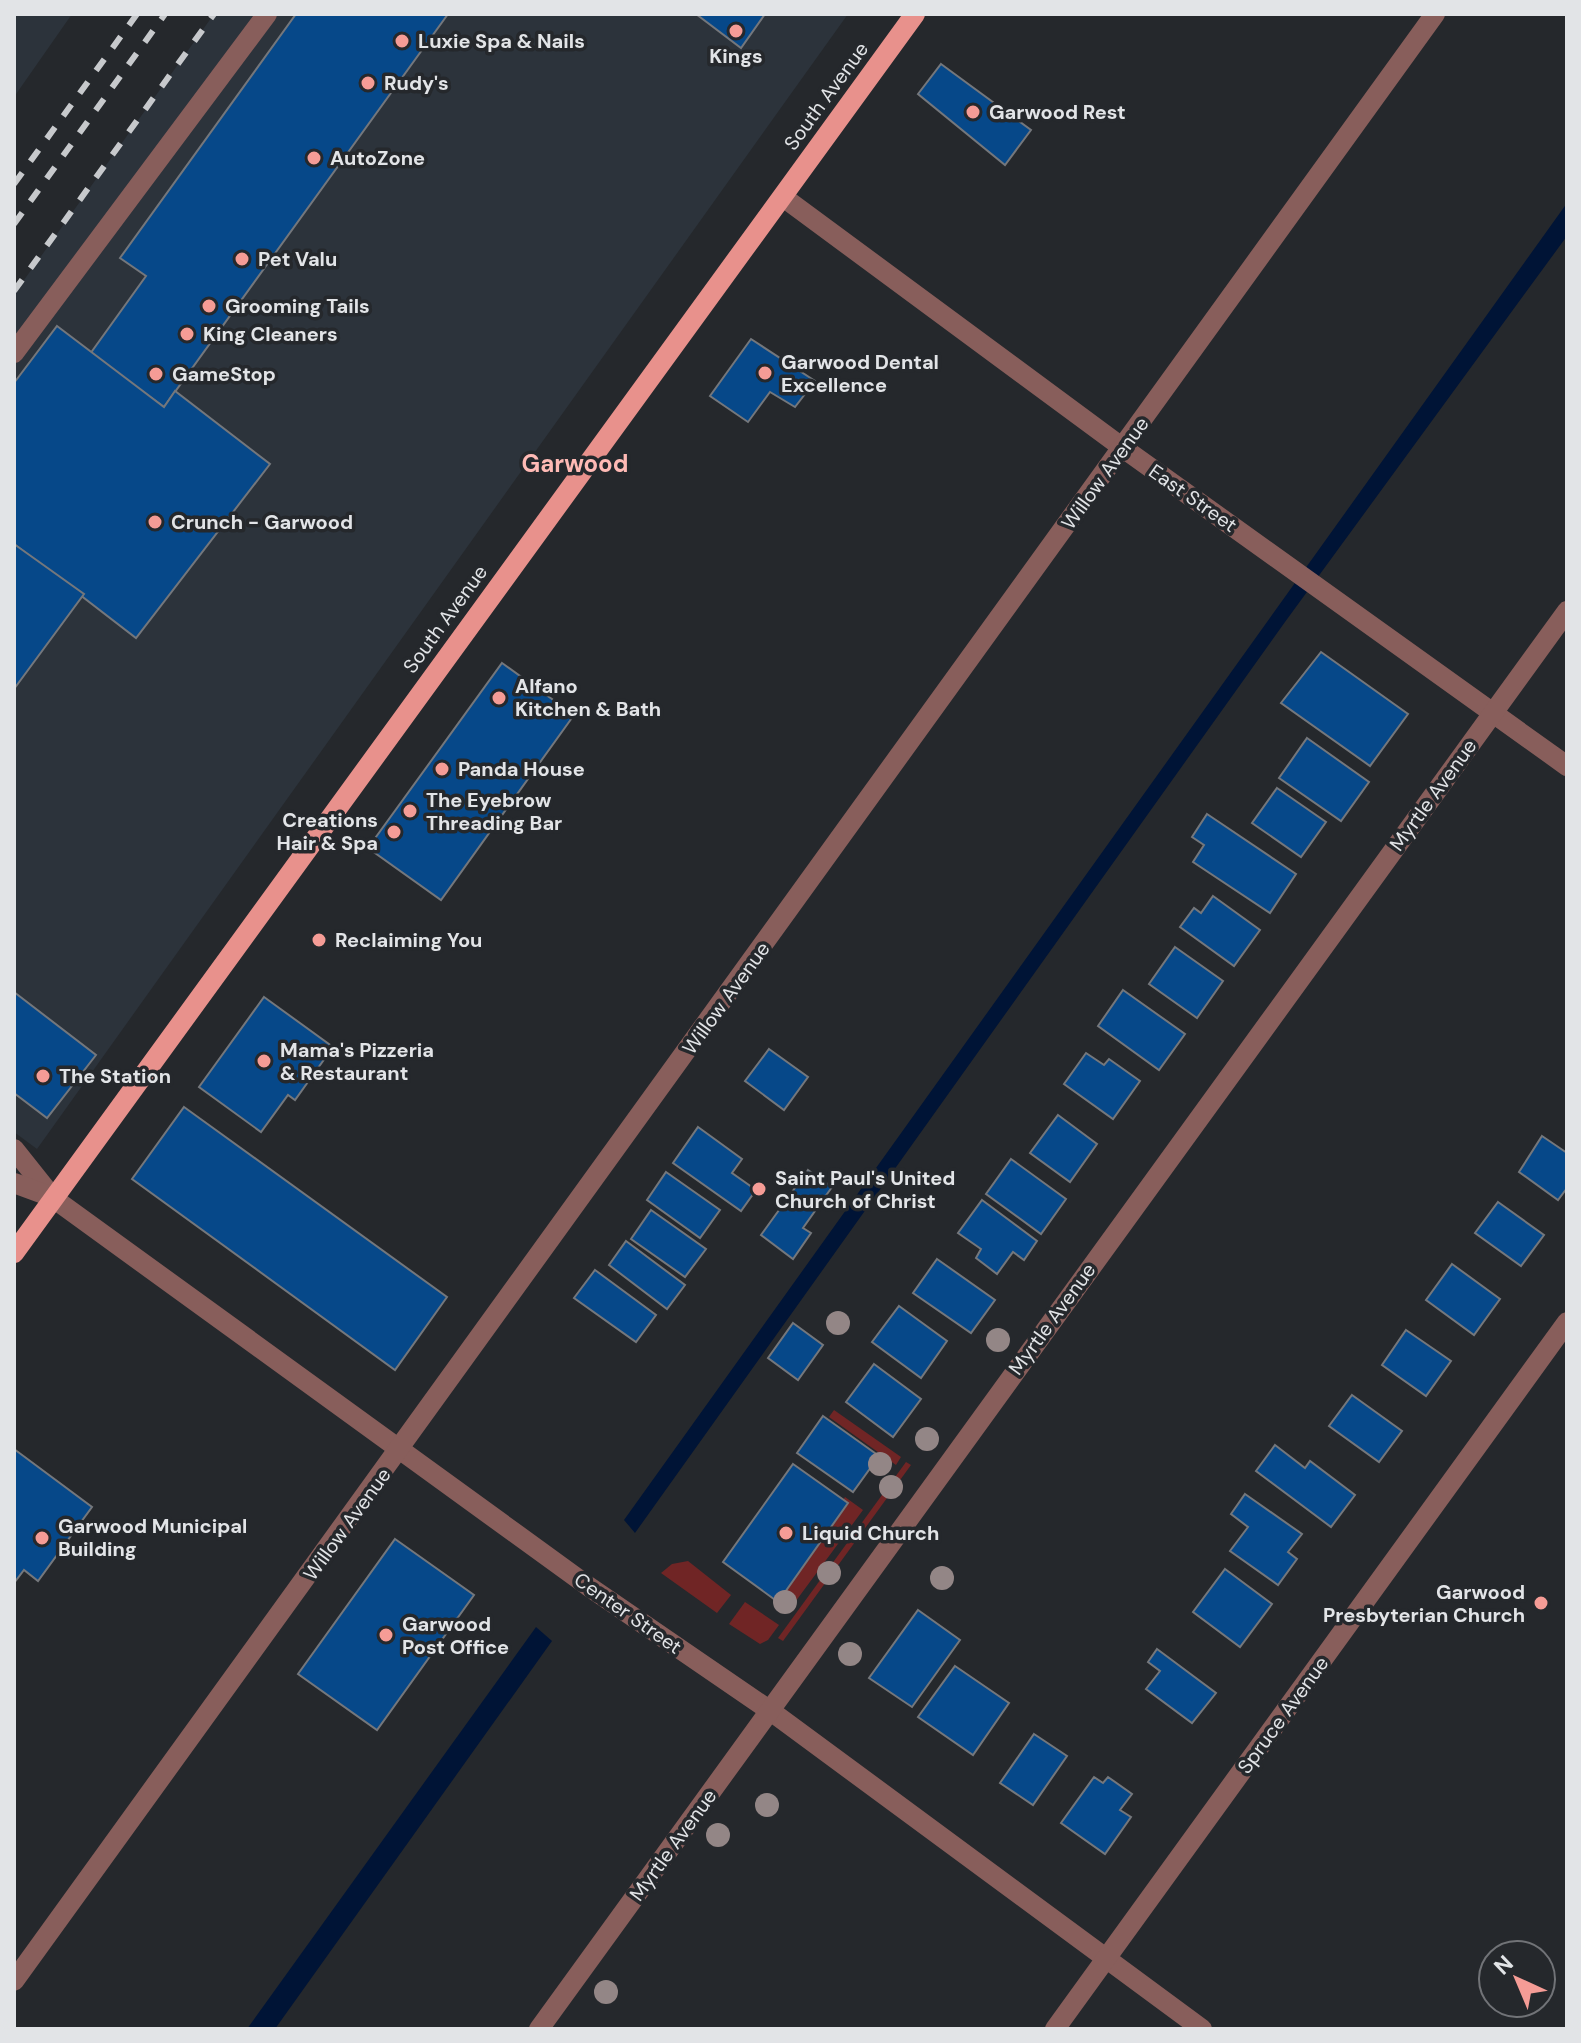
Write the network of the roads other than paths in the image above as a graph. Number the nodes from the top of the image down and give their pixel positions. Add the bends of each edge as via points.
1 (267, 14) edge
2 (915, 14) edge
3 (1435, 14) edge
4 (783, 197) junction
5 (14, 353) edge
6 (1123, 448) junction
7 (1567, 611) edge
8 (1494, 712) junction
9 (1567, 766) edge
10 (14, 1149) edge
11 (14, 1183) edge
12 (53, 1198) junction
13 (14, 1253) edge
14 (1567, 1322) edge
15 (400, 1451) junction
16 (772, 1712) junction
17 (1104, 1960) junction
18 (14, 1981) edge
19 (539, 2029) edge
20 (1055, 2029) edge
21 (1202, 2029) edge

1 - 5 street
2 - 4 main road, South Avenue
3 - 6 street, Willow Avenue
4 - 6 street, East Street
4 - 12 main road, South Avenue
6 - 8 street, East Street
6 - 15 street, Willow Avenue
7 - 8 street, Myrtle Avenue
8 - 9 street, East Street
8 - 16 street, Myrtle Avenue
10 - 12 street, Center Street
11 - 12 street, Center Street
12 - 13 main road, South Avenue
12 - 15 street, Center Street
14 - 17 street, Spruce Avenue
15 - 16 street, Center Street
15 - 18 street, Willow Avenue
16 - 17 street, Center Street
16 - 19 street, Myrtle Avenue
17 - 20 street, Spruce Avenue
17 - 21 street, Center Street

